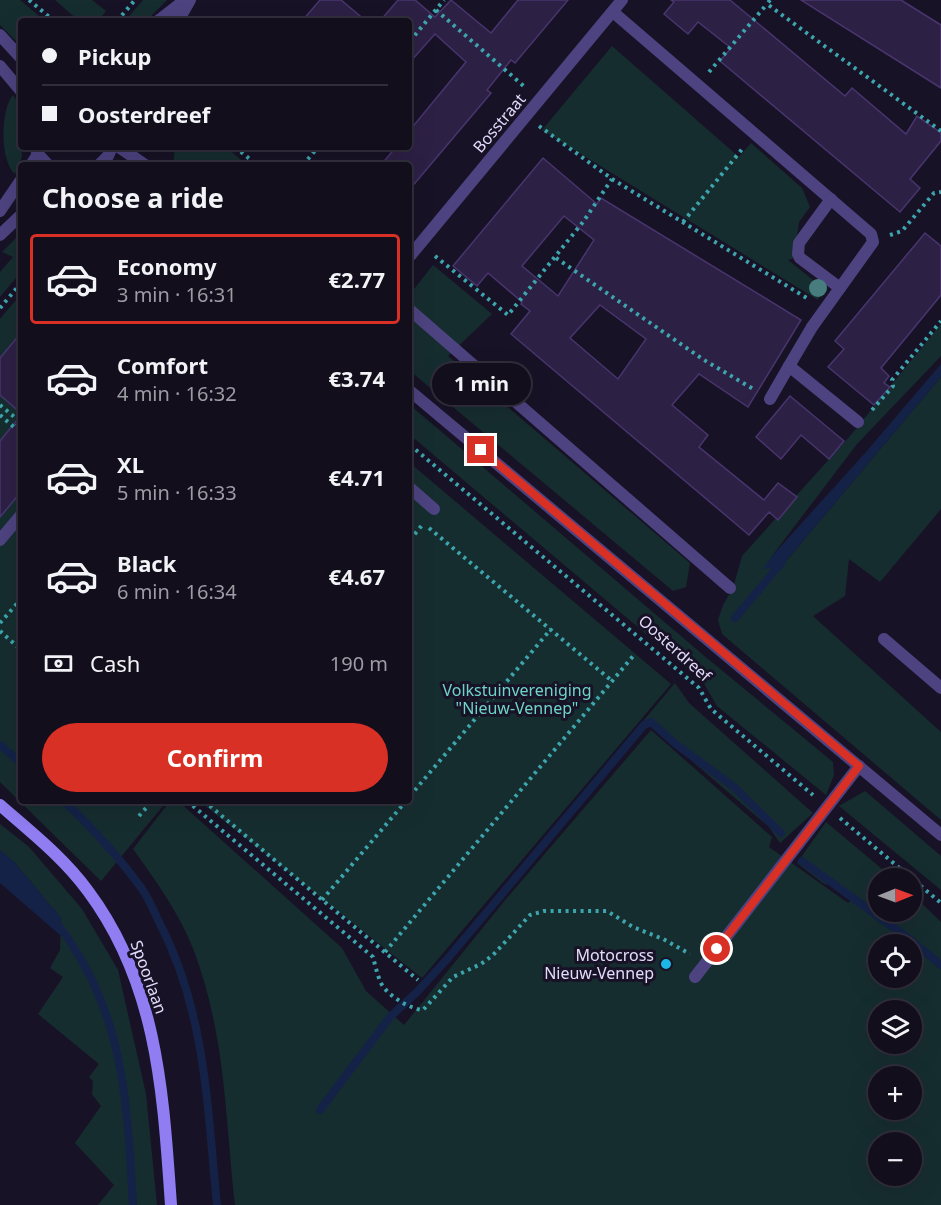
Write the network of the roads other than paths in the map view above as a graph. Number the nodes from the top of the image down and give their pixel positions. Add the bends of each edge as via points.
1 (185, 0) edge
2 (190, 0) edge
3 (622, 0) edge
4 (613, 12) junction
5 (162, 18) edge
6 (180, 18) edge
7 (0, 35) edge
8 (18, 55) edge
9 (0, 66) edge
10 (18, 87) edge
11 (123, 150) edge
12 (141, 162) edge
13 (18, 184) edge
14 (831, 200) junction
15 (0, 211) edge
16 (18, 218) edge
17 (0, 235) edge
18 (412, 253) edge
19 (840, 288) junction
20 (412, 312) edge
21 (789, 366) junction
22 (412, 393) edge
23 (770, 399) road end
24 (858, 422) road end
25 (412, 490) edge
26 (434, 509) dead end
27 (18, 519) edge
28 (0, 540) edge
29 (730, 588) dead end
30 (884, 639) dead end
31 (941, 688) edge
32 (859, 766) junction
33 (0, 805) edge
34 (941, 835) edge
35 (695, 977) dead end
36 (171, 1205) edge

1 - 5 street
2 - 6 street
3 - 4 street, Bosstraat
4 - 14 street
4 - 18 street, Bosstraat
7 - 8 street
9 - 10 street
11 - 12 street
13 - 15 street
14 - 19 street via 871,234 873,242
14 - 19 street via 799,243 798,254
16 - 17 street
19 - 21 street
20 - 29 street
21 - 23 street
21 - 24 street
22 - 32 street, Oosterdreef
25 - 26 street
27 - 28 street
30 - 31 street
32 - 34 street, Oosterdreef
32 - 35 street
33 - 36 main road, Spoorlaan via 47,845 88,891 133,970 144,1002 160,1084

